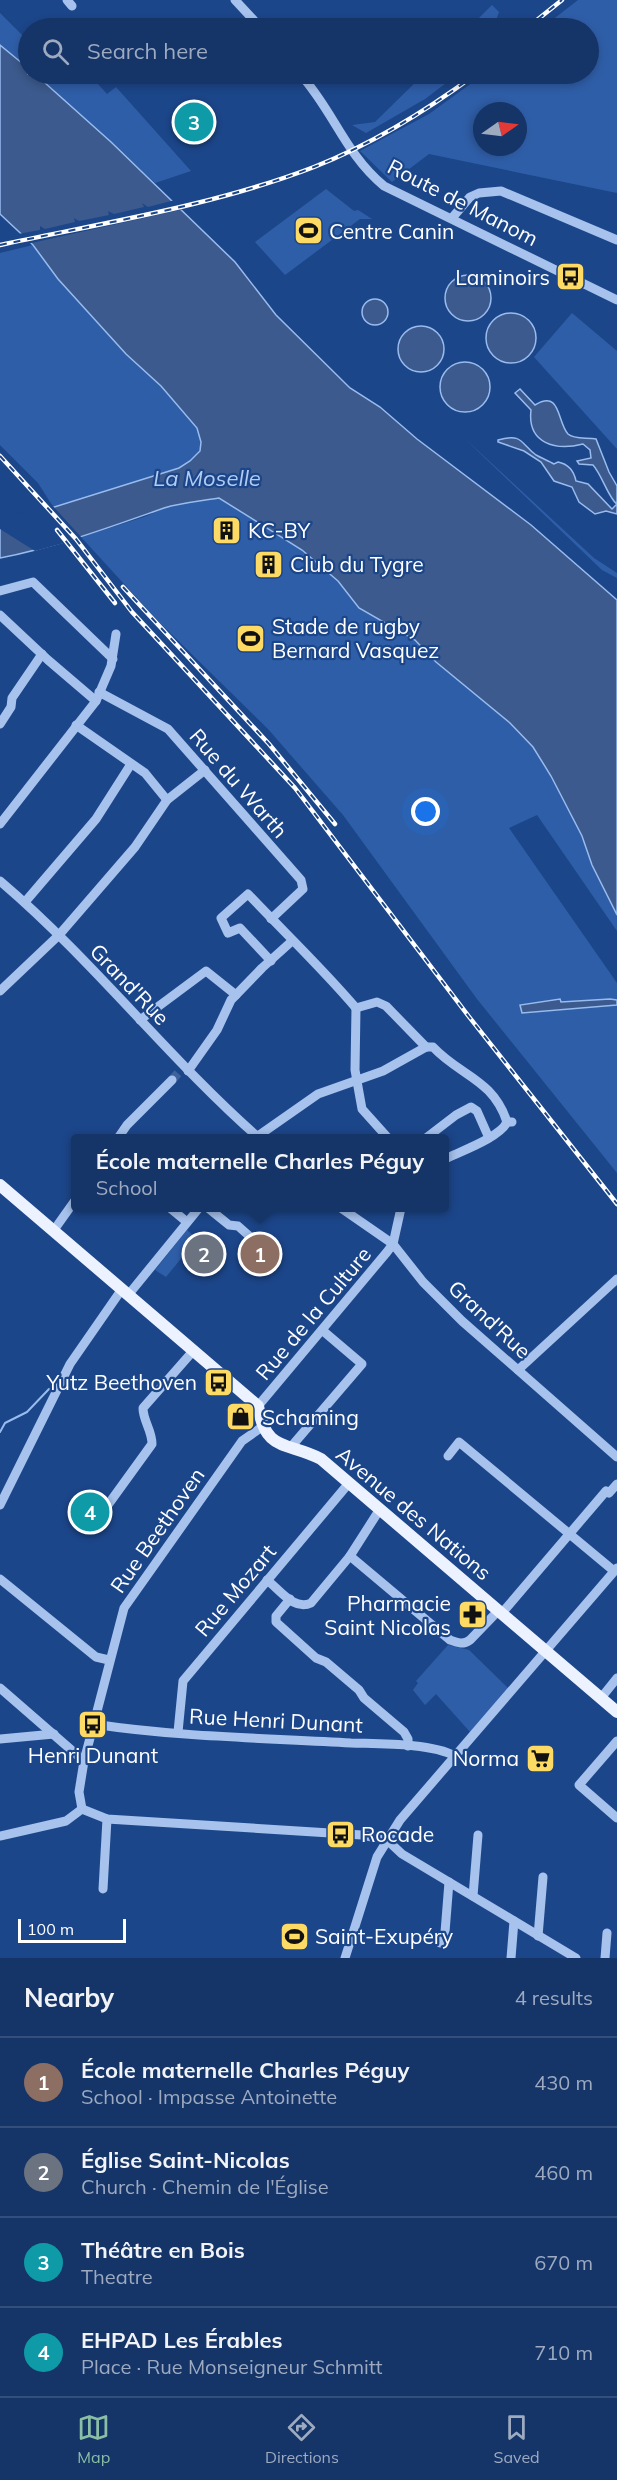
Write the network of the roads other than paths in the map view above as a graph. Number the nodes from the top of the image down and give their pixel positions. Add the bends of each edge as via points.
1 (235, 0) edge
2 (252, 18) edge
3 (310, 84) edge
4 (452, 218) junction
5 (617, 240) edge
6 (617, 300) edge
7 (0, 591) edge
8 (0, 615) edge
9 (117, 634) dead end
10 (42, 654) junction
11 (113, 659) junction
12 (98, 697) junction
13 (0, 724) edge
14 (76, 725) junction
15 (132, 764) junction
16 (205, 770) junction
17 (167, 800) junction
18 (0, 824) edge
19 (0, 881) edge
20 (25, 902) junction
21 (271, 919) junction
22 (59, 935) junction
23 (292, 941) junction
24 (271, 961) junction
25 (0, 990) edge
26 (236, 995) junction
27 (356, 1008) junction
28 (140, 1020) junction
29 (429, 1047) junction
30 (184, 1070) junction
31 (172, 1080) tunnel mouth
32 (357, 1081) junction
33 (121, 1134) edge
34 (253, 1134) edge
35 (263, 1134) edge
36 (384, 1134) edge
37 (431, 1134) edge
38 (489, 1138) junction
39 (449, 1157) edge
40 (0, 1185) edge
41 (71, 1205) edge
42 (175, 1212) edge
43 (196, 1212) edge
44 (213, 1212) edge
45 (346, 1212) edge
46 (400, 1212) edge
47 (187, 1222) junction
48 (54, 1230) junction
49 (393, 1244) junction
50 (274, 1258) dead end
51 (617, 1279) edge
52 (125, 1291) junction
53 (322, 1330) junction
54 (194, 1350) junction
55 (518, 1370) junction
56 (258, 1406) junction
57 (262, 1427) junction
58 (290, 1448) junction
59 (448, 1456) dead end
60 (617, 1457) edge
61 (349, 1483) junction
62 (617, 1484) edge
63 (0, 1505) edge
64 (380, 1509) junction
65 (97, 1520) dead end
66 (569, 1533) junction
67 (350, 1556) junction
68 (616, 1569) edge
69 (0, 1579) edge
70 (267, 1580) junction
71 (290, 1599) junction
72 (500, 1612) junction
73 (546, 1652) junction
74 (109, 1660) junction
75 (617, 1678) edge
76 (0, 1688) edge
77 (601, 1698) junction
78 (617, 1712) edge
79 (93, 1724) junction
80 (178, 1732) junction
81 (54, 1734) junction
82 (0, 1739) edge
83 (617, 1741) edge
84 (408, 1746) junction
85 (455, 1756) junction
86 (84, 1761) junction
87 (82, 1809) junction
88 (617, 1818) edge
89 (107, 1819) junction
90 (478, 1835) dead end
91 (0, 1836) edge
92 (387, 1840) junction
93 (543, 1877) dead end
94 (449, 1882) junction
95 (103, 1889) dead end
96 (473, 1896) junction
97 (514, 1921) junction
98 (607, 1933) dead end
99 (538, 1936) junction
100 (440, 1943) dead end
101 (345, 1958) edge
102 (511, 1958) edge
103 (576, 1958) edge
104 (604, 1958) edge

1 - 2 street
3 - 4 street, Route de Manom via 350,151 369,173 384,186
4 - 5 street via 470,197 501,191
4 - 6 street, Route de Manom
7 - 11 street via 33,582
8 - 10 street, Rue du Warth
9 - 11 street
10 - 12 street, Rue du Warth
10 - 13 street via 12,698
11 - 12 street
12 - 14 street
12 - 16 street, Rue du Warth via 168,729
14 - 15 street
14 - 18 street
15 - 17 street via 145,773
15 - 20 street via 96,819
16 - 17 street
16 - 21 street, Rue du Warth via 301,880 303,889
17 - 22 street via 135,847
19 - 20 street, Grand'Rue
20 - 22 street, Grand'Rue
21 - 23 street
21 - 24 street via 248,894 221,918 228,933 240,928
22 - 25 street
22 - 28 street, Grand'Rue
23 - 24 street
23 - 27 street
24 - 26 street
26 - 28 street via 206,971
26 - 30 street via 217,1030
27 - 29 street via 376,1002 386,1006
27 - 32 street
28 - 30 street, Grand'Rue
29 - 32 street
29 - 38 street via 491,1093 510,1122
30 - 34 street, Grand'Rue
31 - 33 street
32 - 35 street via 318,1094
32 - 36 street via 362,1109
37 - 38 street via 471,1107 477,1111
38 - 39 street
40 - 48 main road
41 - 48 street
42 - 47 street
43 - 47 street
44 - 50 street via 229,1225 238,1226
45 - 49 street, Grand'Rue
46 - 49 street, Rue de la Culture
47 - 52 street
48 - 52 main road
49 - 53 street, Rue de la Culture
49 - 55 street, Grand'Rue via 423,1282
51 - 55 street
52 - 54 main road
52 - 63 street via 70,1364
53 - 56 street, Rue de la Culture
53 - 58 street via 362,1364
54 - 56 main road
54 - 65 street via 143,1408 152,1444
55 - 60 street, Grand'Rue
56 - 57 main road
57 - 58 main road, Avenue des Nations via 278,1443
57 - 74 street, Rue Beethoven via 242,1441 124,1608
58 - 61 main road, Avenue des Nations via 321,1459
59 - 66 street via 459,1442
61 - 64 main road, Avenue des Nations
61 - 70 street, Rue Mozart
62 - 66 street
64 - 67 street
64 - 72 main road, Avenue des Nations
66 - 68 street
66 - 72 street
67 - 71 street via 311,1603 299,1605
67 - 72 street via 458,1644 470,1641
68 - 73 street
69 - 74 street via 96,1657
70 - 71 street
70 - 80 street, Rue Mozart via 183,1681
71 - 84 street via 276,1616 276,1622 404,1732
72 - 73 main road, Avenue des Nations
73 - 77 main road, Avenue des Nations
73 - 85 street
74 - 79 street, Rue Beethoven
75 - 77 street
76 - 81 street
77 - 78 main road, Avenue des Nations
79 - 80 street, Rue Henri Dunant
79 - 86 street, Rue Beethoven
80 - 84 street, Rue Henri Dunant
81 - 82 street
81 - 86 street
83 - 88 street via 579,1785
84 - 85 street, Rue Henri Dunant
85 - 92 street
86 - 87 street, Rue Beethoven via 79,1792
87 - 89 street
87 - 91 street via 66,1821
89 - 92 street via 362,1835
89 - 95 street
90 - 96 street
92 - 94 street via 402,1854
92 - 101 street via 377,1857
93 - 99 street
94 - 96 street
94 - 100 street via 445,1932
96 - 97 street
97 - 99 street
97 - 102 street
98 - 104 street
99 - 103 street

